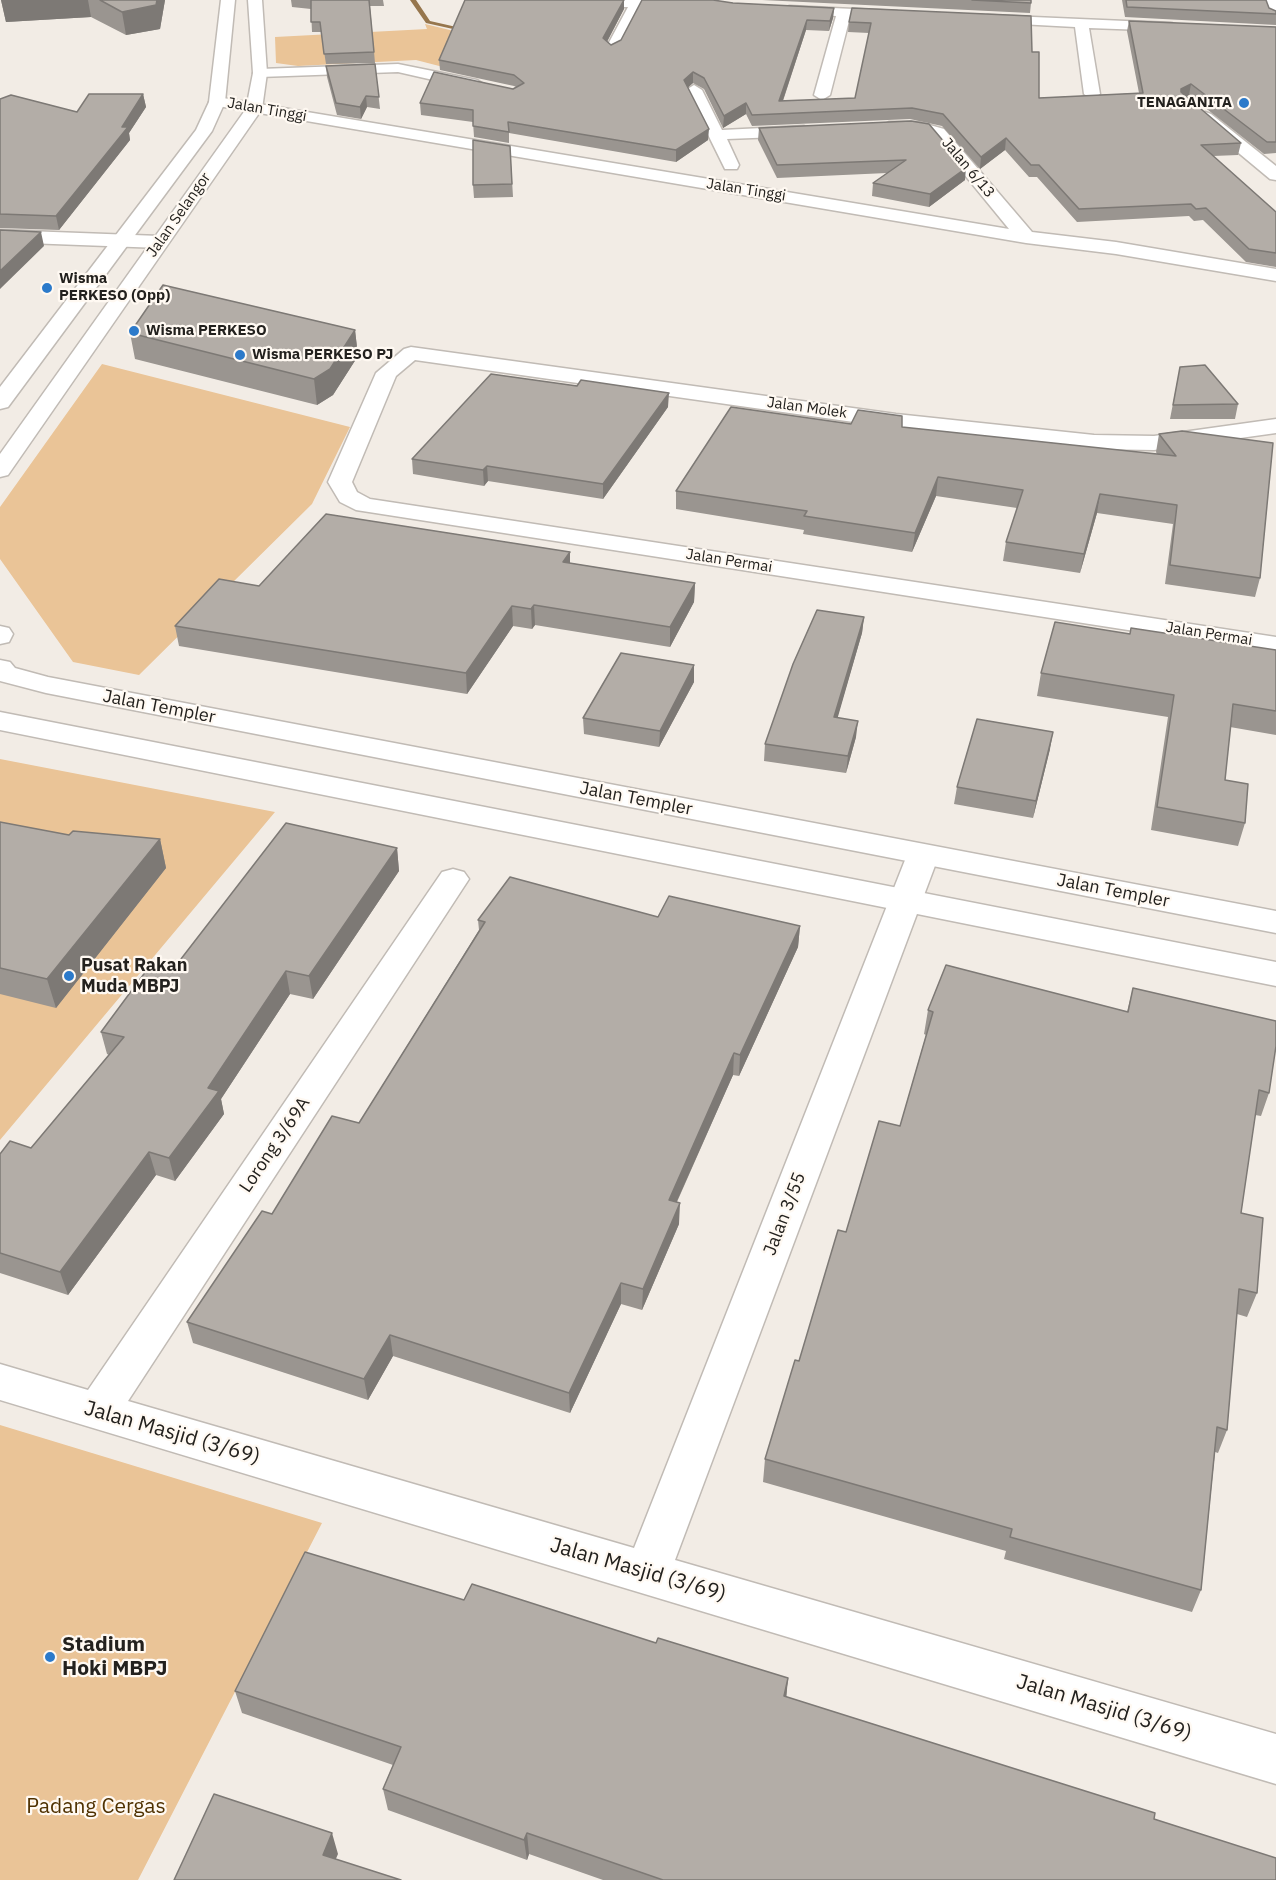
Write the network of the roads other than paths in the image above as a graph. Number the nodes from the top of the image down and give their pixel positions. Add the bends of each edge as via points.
1 (228, 0) edge
2 (255, 0) edge
3 (1269, 0) edge
4 (637, 2) junction
5 (695, 2) edge
6 (567, 3) edge
7 (777, 9) edge
8 (844, 12) junction
9 (909, 15) edge
10 (1276, 17) edge
11 (976, 18) edge
12 (1080, 23) junction
13 (1183, 27) edge
14 (612, 50) edge
15 (260, 73) junction
16 (492, 88) edge
17 (694, 90) edge
18 (1092, 94) edge
19 (822, 95) dead end
20 (217, 102) junction
21 (254, 109) junction
22 (1197, 110) edge
23 (876, 128) edge
24 (819, 130) edge
25 (716, 135) junction
26 (731, 165) dead end
27 (1276, 175) edge
28 (0, 236) edge
29 (1026, 237) junction
30 (122, 241) junction
31 (160, 242) junction
32 (1276, 275) edge
33 (411, 354) joint
34 (0, 402) edge
35 (1276, 426) edge
36 (0, 470) edge
37 (1276, 645) edge
38 (0, 668) edge
39 (0, 721) edge
40 (922, 855) junction
41 (453, 879) dead end
42 (905, 901) junction
43 (1276, 922) edge
44 (1276, 974) edge
45 (0, 1382) edge
46 (98, 1411) junction
47 (647, 1573) junction
48 (1276, 1759) edge

1 - 20 street, Jalan Selangor
2 - 15 street, Jalan Selangor
3 - 10 street
4 - 5 street
4 - 6 street
4 - 14 street
7 - 8 street
8 - 9 street
8 - 19 street
11 - 12 street
12 - 13 street
12 - 18 street
15 - 16 street via 398,68
15 - 21 street, Jalan Selangor
17 - 25 street
20 - 21 street, Jalan Tinggi
20 - 30 street, Jalan Selangor via 204,132
21 - 29 street, Jalan Tinggi
21 - 31 street, Jalan Selangor
22 - 27 street
23 - 29 street, Jalan 6/13 via 919,127 938,132
24 - 25 street
25 - 26 street
28 - 30 street
29 - 32 street, Jalan Tinggi
30 - 31 street
30 - 34 street, Jalan Selangor
31 - 36 street, Jalan Selangor
33 - 35 street, Jalan Molek via 896,421 1094,442 1154,443
33 - 37 street, Jalan Permai via 387,373 342,474 342,490 364,505
38 - 40 street, Jalan Templer via 5,674 46,685
39 - 42 street
40 - 42 street, Jalan 3/55
40 - 43 street, Jalan Templer
41 - 46 street, Lorong 3/69A
42 - 44 street
42 - 47 street, Jalan 3/55
45 - 46 street, Jalan Masjid (3/69)
46 - 47 street, Jalan Masjid (3/69)
47 - 48 street, Jalan Masjid (3/69)

